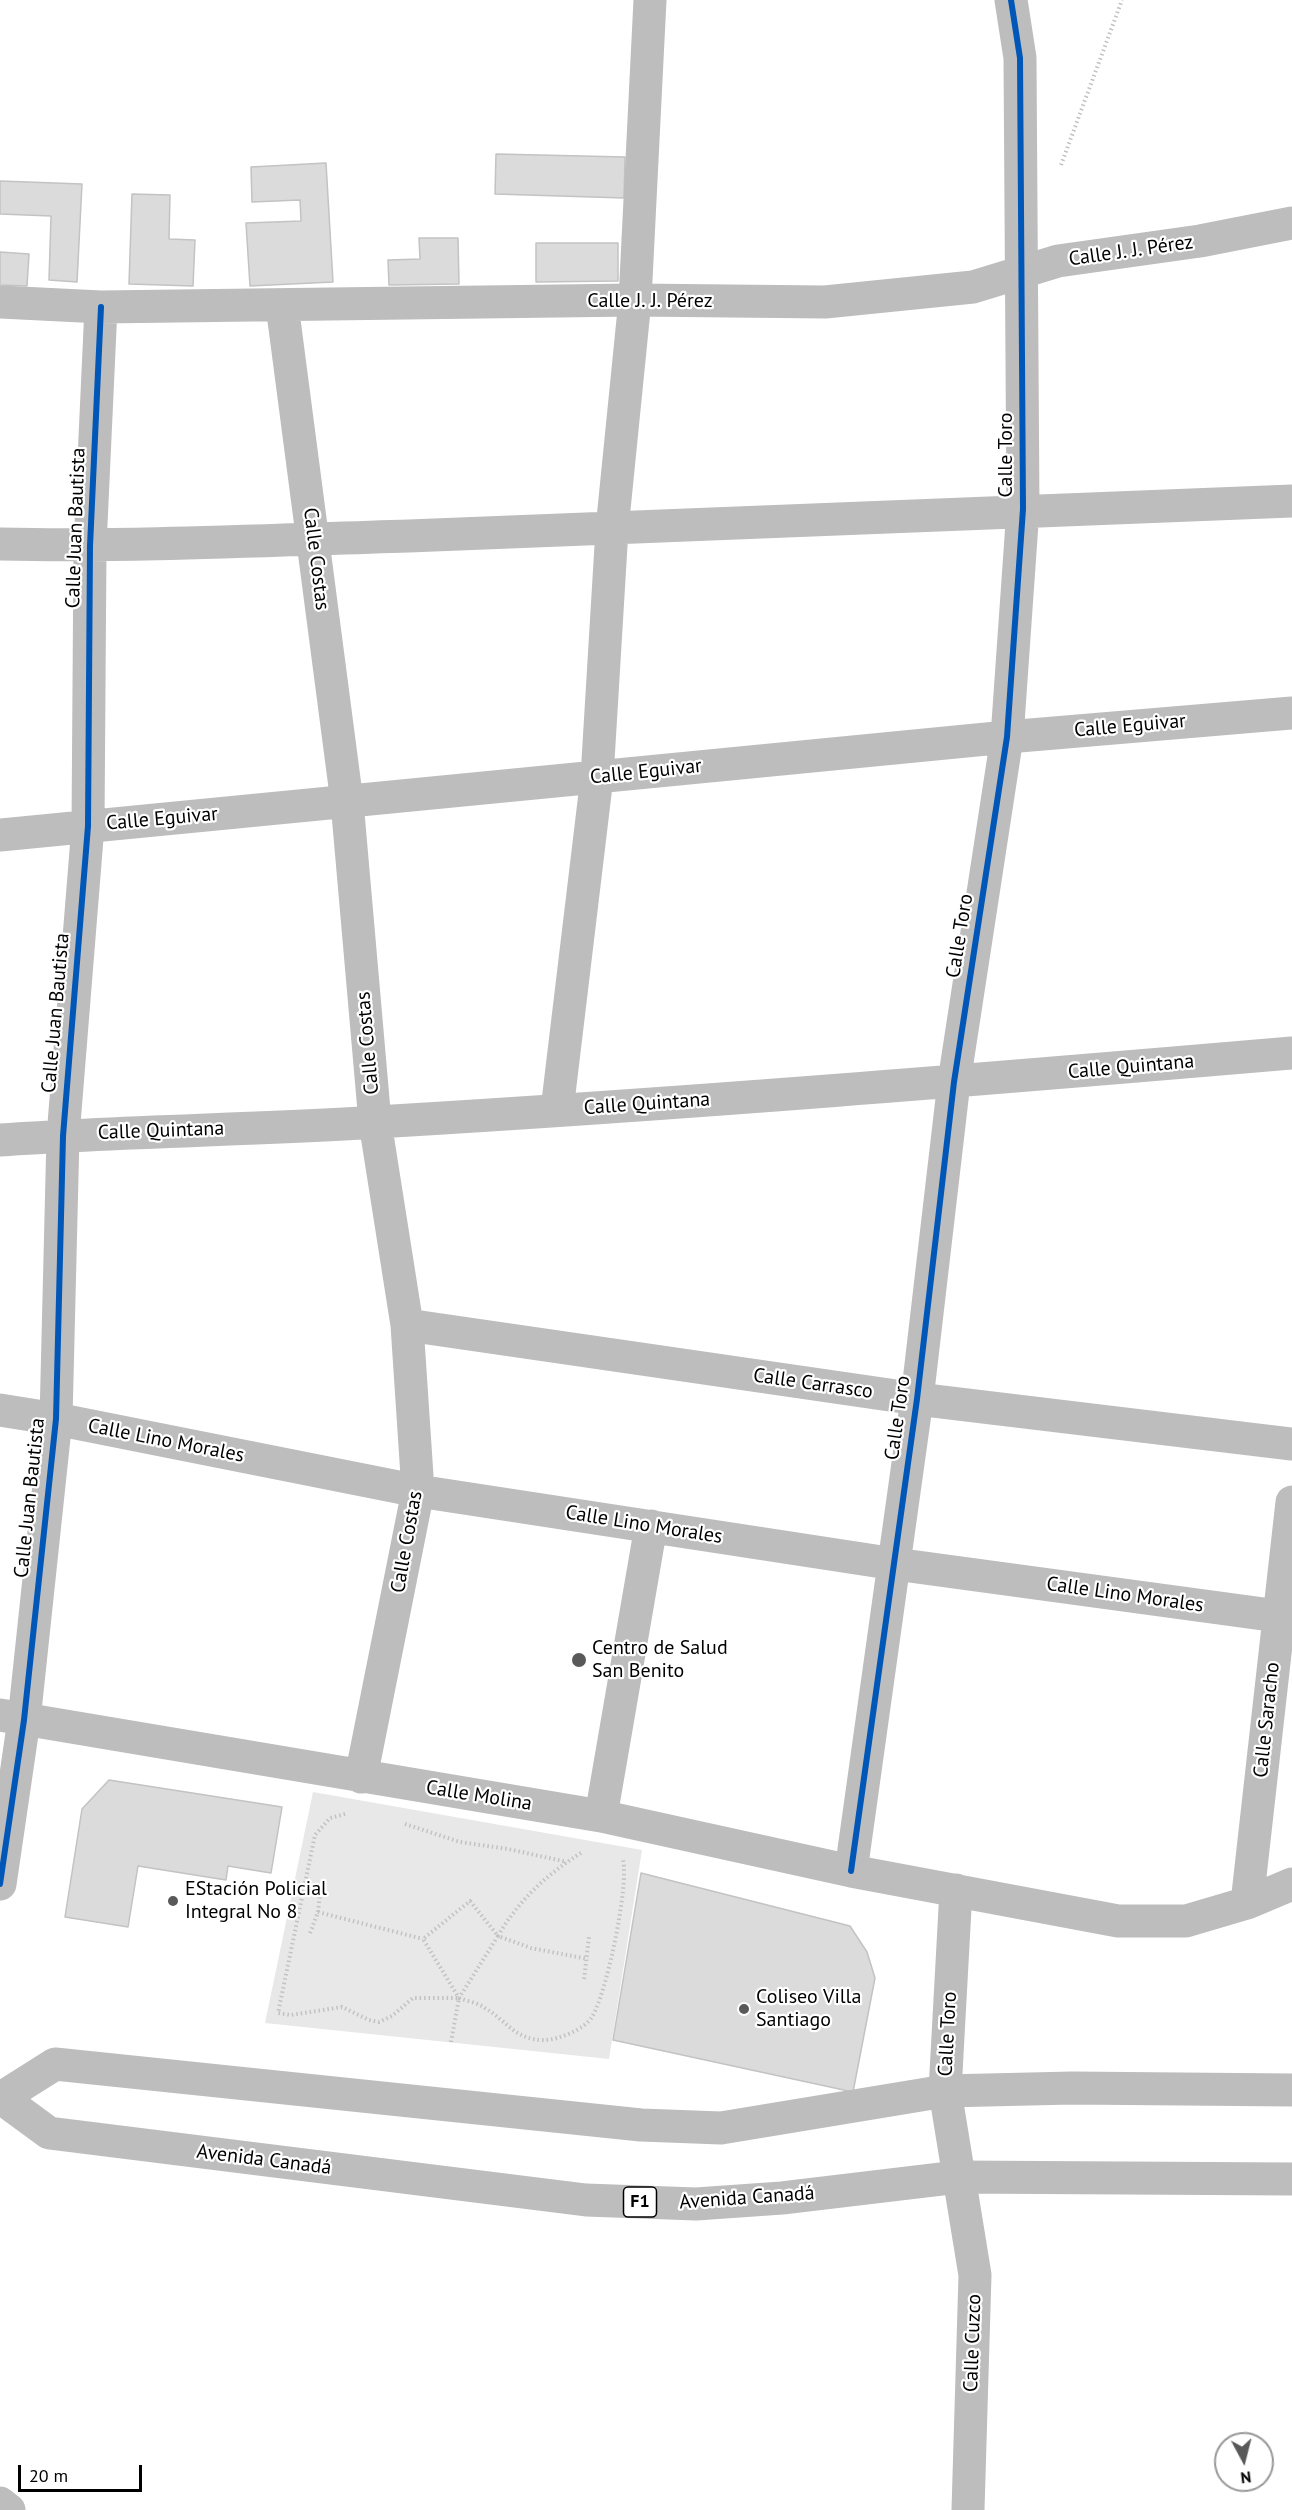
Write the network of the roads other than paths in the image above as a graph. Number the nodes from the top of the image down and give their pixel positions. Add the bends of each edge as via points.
1 (650, 0) edge
2 (1011, 0) edge
3 (1290, 226) edge
4 (1022, 273) junction
5 (635, 300) junction
6 (0, 302) edge
7 (282, 305) junction
8 (101, 307) junction
9 (1292, 501) edge
10 (1023, 509) junction
11 (612, 529) junction
12 (314, 539) junction
13 (0, 544) edge
14 (90, 546) junction
15 (1292, 713) edge
16 (1007, 736) junction
17 (597, 777) junction
18 (347, 802) junction
19 (88, 826) junction
20 (0, 835) edge
21 (1292, 1053) edge
22 (954, 1082) junction
23 (557, 1110) junction
24 (375, 1122) junction
25 (63, 1136) junction
26 (0, 1140) edge
27 (407, 1326) junction
28 (917, 1400) junction
29 (0, 1410) edge
30 (56, 1419) junction
31 (1292, 1444) edge
32 (418, 1491) junction
33 (1292, 1502) edge
34 (651, 1526) junction
35 (895, 1564) junction
36 (1285, 1617) edge
37 (12, 1718) edge
38 (361, 1777) junction
39 (601, 1816) junction
40 (850, 1871) junction
41 (0, 1884) edge
42 (1292, 1884) edge
43 (956, 1890) junction
44 (1247, 1903) junction
45 (1292, 2090) edge
46 (945, 2091) junction
47 (0, 2100) edge
48 (958, 2177) junction
49 (1292, 2179) edge
50 (0, 2503) edge
51 (9, 2510) edge
52 (968, 2510) edge

1 - 5 main road
2 - 4 main road, Calle Toro via 1020,58
3 - 4 main road, Calle J. J. Pérez via 1058,261
4 - 5 main road, Calle J. J. Pérez via 973,287 825,302
4 - 10 main road, Calle Toro
5 - 7 main road, Calle J. J. Pérez
5 - 11 main road
6 - 8 main road, Calle J. J. Pérez
7 - 8 main road, Calle J. J. Pérez
7 - 12 main road, Calle Costas
8 - 14 main road, Calle Juan Bautista
9 - 10 main road
10 - 11 main road
10 - 16 main road, Calle Toro
11 - 12 main road
11 - 17 main road
12 - 14 main road
12 - 18 main road, Calle Costas
13 - 14 main road
14 - 19 main road, Calle Juan Bautista
15 - 16 main road, Calle Eguivar
16 - 17 main road, Calle Eguivar
16 - 22 main road, Calle Toro
17 - 18 main road, Calle Eguivar
17 - 23 main road
18 - 19 main road, Calle Eguivar
18 - 24 main road, Calle Costas
19 - 20 main road, Calle Eguivar
19 - 25 main road, Calle Juan Bautista
21 - 22 main road, Calle Quintana
22 - 23 main road, Calle Quintana
22 - 28 main road, Calle Toro
23 - 24 main road, Calle Quintana
24 - 25 main road, Calle Quintana
24 - 27 main road, Calle Costas
25 - 26 main road, Calle Quintana
25 - 30 main road, Calle Juan Bautista
27 - 28 main road, Calle Carrasco
27 - 32 main road, Calle Costas
28 - 31 main road, Calle Carrasco
28 - 35 main road, Calle Toro
29 - 30 main road, Calle Lino Morales
30 - 32 main road, Calle Lino Morales
30 - 37 main road, Calle Juan Bautista
32 - 34 main road, Calle Lino Morales
32 - 38 main road, Calle Costas
33 - 36 main road, Calle Saracho
34 - 35 main road, Calle Lino Morales
34 - 39 main road
35 - 36 main road, Calle Lino Morales
35 - 40 main road, Calle Toro
36 - 44 main road, Calle Saracho
37 - 38 main road, Calle Molina
37 - 41 main road, Calle Juan Bautista
38 - 39 main road, Calle Molina
39 - 40 main road, Calle Molina
40 - 43 main road, Calle Molina
42 - 44 main road, Calle Molina
43 - 44 main road, Calle Molina via 1118,1921 1186,1922
43 - 46 main road, Calle Toro
45 - 46 main road, Avenida Canadá / F1
46 - 47 main road, Avenida Canadá / F1 via 722,2128 641,2125 56,2064
46 - 48 main road, Calle Toro
47 - 48 main road, Avenida Canadá / F1 via 49,2133 586,2200 696,2204
48 - 49 main road, Avenida Canadá / F1
48 - 52 main road, Calle Cuzco via 975,2275
50 - 51 main road

